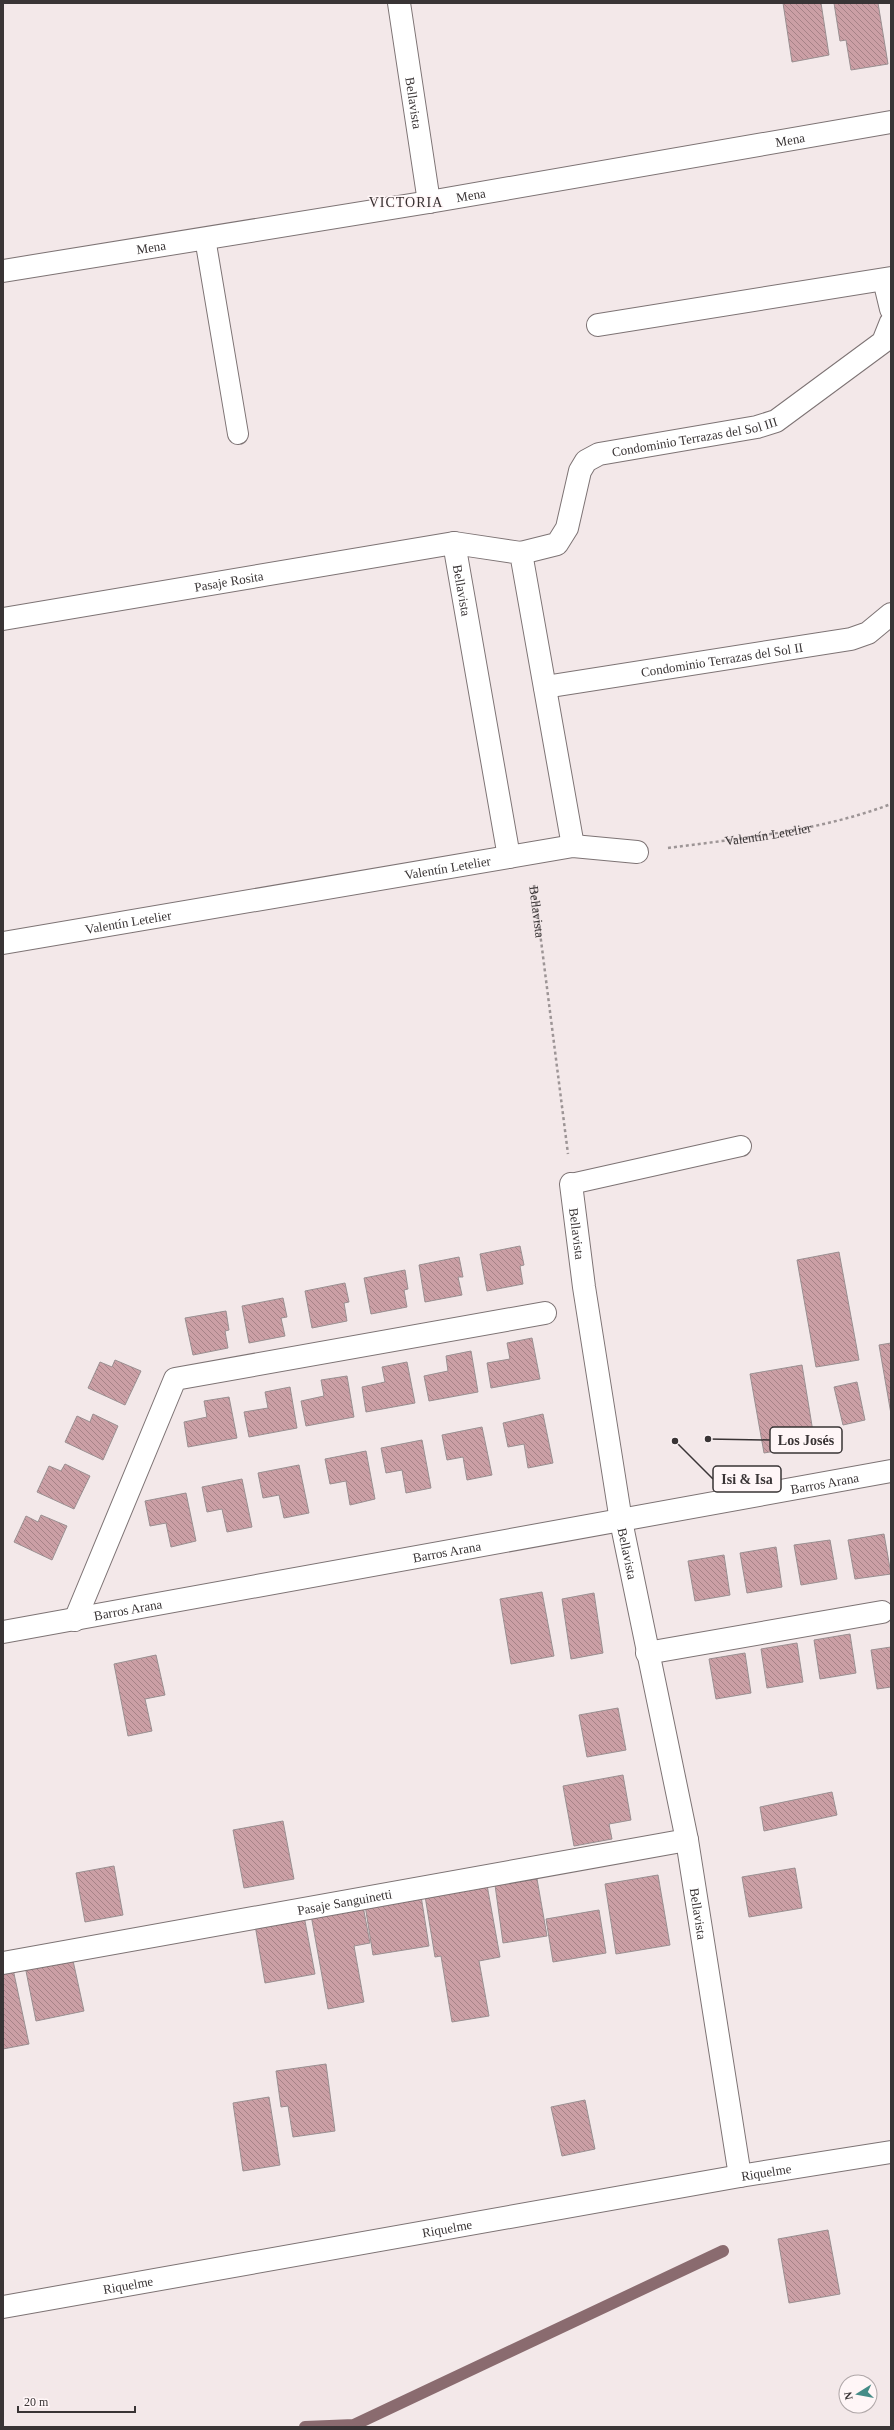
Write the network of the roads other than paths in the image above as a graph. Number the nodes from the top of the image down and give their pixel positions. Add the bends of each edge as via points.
1 (399, 3) edge
2 (891, 122) edge
3 (429, 202) junction
4 (205, 238) junction
5 (3, 271) edge
6 (888, 279) edge
7 (891, 309) edge
8 (891, 322) edge
9 (598, 325) dead end
10 (238, 434) dead end
11 (454, 543) junction
12 (521, 552) junction
13 (891, 614) edge
14 (3, 619) edge
15 (545, 687) junction
16 (573, 846) junction
17 (636, 852) road end
18 (509, 857) junction
19 (3, 943) edge
20 (741, 1146) dead end
21 (571, 1184) joint
22 (545, 1313) dead end
23 (891, 1471) edge
24 (621, 1521) junction
25 (882, 1612) dead end
26 (75, 1620) junction
27 (3, 1632) edge
28 (647, 1653) junction
29 (687, 1840) junction
30 (3, 1963) edge
31 (891, 2152) edge
32 (740, 2176) junction
33 (3, 2307) edge

1 - 3 street, Bellavista
2 - 3 street, Mena
3 - 4 street, Mena
4 - 5 street, Mena
4 - 10 lane
6 - 7 street
6 - 9 street
8 - 12 street, Condominio Terrazas del Sol III via 883,342 776,421 757,428 599,454 586,461 580,472 567,528 557,544
11 - 12 street, Bellavista
11 - 14 street, Pasaje Rosita
11 - 18 street, Bellavista
12 - 15 street
13 - 15 street, Condominio Terrazas del Sol II via 868,633 851,639
15 - 16 street
16 - 17 street, Valentín Letelier
16 - 18 street, Valentín Letelier
18 - 19 street, Valentín Letelier
20 - 21 lane
21 - 24 street, Bellavista via 584,1287
22 - 26 street via 175,1379
23 - 24 street, Barros Arana
24 - 26 street, Barros Arana via 382,1562
24 - 28 street, Bellavista
25 - 28 street
26 - 27 street, Barros Arana
28 - 29 street, Bellavista
29 - 30 street, Pasaje Sanguinetti
29 - 32 street, Bellavista
31 - 32 street, Riquelme
32 - 33 street, Riquelme

